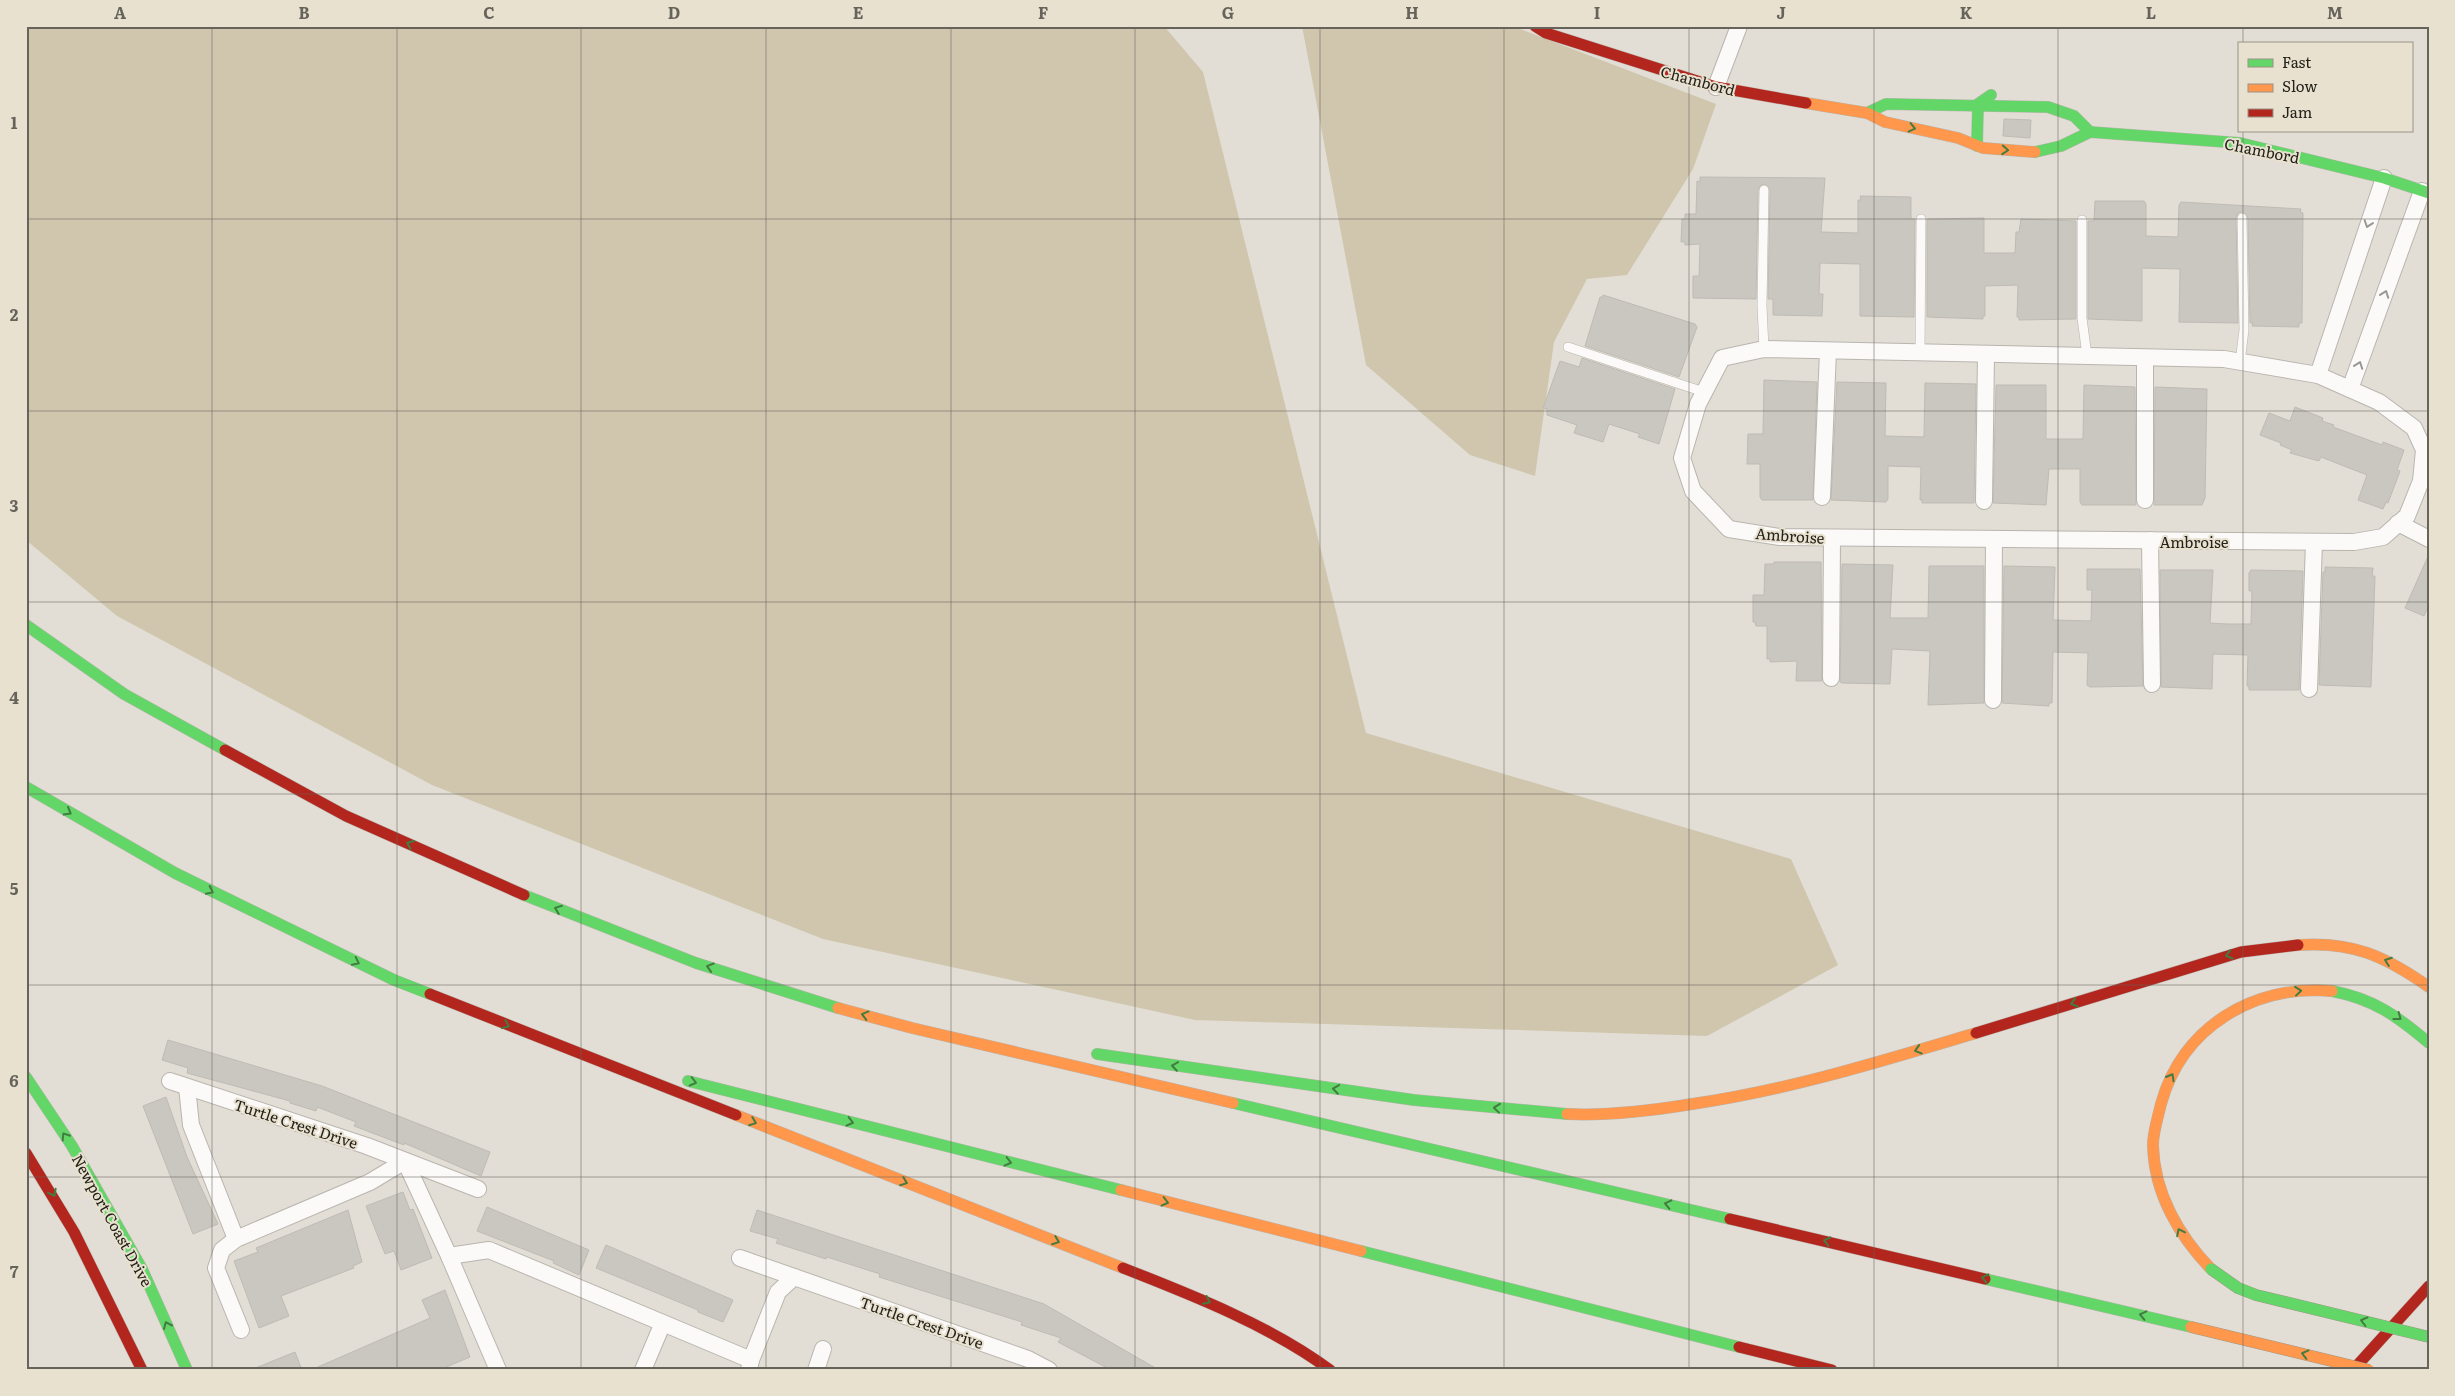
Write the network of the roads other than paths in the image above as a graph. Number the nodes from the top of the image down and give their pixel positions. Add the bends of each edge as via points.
1 (1535, 26) edge
2 (1738, 26) edge
3 (1716, 87) junction
4 (2006, 91) dead end
5 (2056, 95) dead end
6 (1978, 104) junction
7 (1867, 113) junction
8 (2074, 116) junction
9 (2090, 132) junction
10 (1977, 146) junction
11 (2384, 178) junction
12 (1764, 190) dead end
13 (2426, 192) edge
14 (2242, 218) dead end
15 (1921, 219) dead end
16 (2082, 220) dead end
17 (1568, 347) dead end
18 (1764, 349) junction
19 (1828, 350) junction
20 (1920, 352) junction
21 (1986, 354) junction
22 (2087, 356) junction
23 (2145, 358) junction
24 (2240, 362) junction
25 (2318, 375) junction
26 (2350, 389) junction
27 (1704, 392) junction
28 (2427, 447) edge
29 (1822, 497) dead end
30 (1984, 500) dead end
31 (2145, 500) dead end
32 (2398, 523) junction
33 (1832, 538) junction
34 (1994, 539) junction
35 (2429, 539) edge
36 (2150, 540) junction
37 (2314, 542) junction
38 (26, 626) edge
39 (1831, 678) dead end
40 (2152, 684) dead end
41 (2309, 689) dead end
42 (1993, 700) dead end
43 (26, 787) edge
44 (2429, 987) edge
45 (912, 1028) junction
46 (2429, 1043) edge
47 (1050, 1048) dead end
48 (578, 1053) junction
49 (1089, 1053) dead end
50 (26, 1077) edge
51 (170, 1081) dead end
52 (187, 1087) junction
53 (26, 1153) edge
54 (405, 1161) junction
55 (478, 1189) dead end
56 (236, 1239) junction
57 (449, 1256) junction
58 (740, 1258) dead end
59 (794, 1277) junction
60 (2429, 1286) edge
61 (662, 1325) junction
62 (241, 1330) dead end
63 (2429, 1337) edge
64 (824, 1349) dead end
65 (750, 1365) edge
66 (648, 1367) edge
67 (496, 1369) edge
68 (142, 1370) edge
69 (187, 1370) edge
70 (816, 1370) edge
71 (1049, 1370) edge
72 (1330, 1370) edge
73 (1832, 1370) edge
74 (2353, 1370) edge
75 (2370, 1370) edge

1 - 3 main road, Chambord via 1546,34
2 - 3 street
3 - 7 main road, Chambord
4 - 6 main road via 1998,90
5 - 8 main road
6 - 7 main road via 1886,104
6 - 8 main road via 2048,107
6 - 10 main road
7 -> 10 main road, Chambord via 1885,122 1958,138
8 - 9 main road
10 -> 9 main road, Chambord via 2039,152
9 - 11 main road, Chambord via 2240,143
11 - 13 main road, Chambord
11 -> 25 street
12 - 18 lane
26 -> 13 street
14 - 24 lane via 2244,330
15 - 20 lane
16 - 22 lane via 2082,318
17 - 27 lane
18 - 19 street, Ambroise
18 - 27 street, Ambroise via 1722,358
19 - 20 street, Ambroise
19 - 29 street
20 - 21 street, Ambroise
21 - 22 street, Ambroise
21 - 30 street
22 - 23 street, Ambroise
23 - 24 street, Ambroise
23 - 31 street
24 - 25 street, Ambroise
25 - 26 street, Ambroise
26 - 28 street, Ambroise via 2379,402 2414,428
27 - 33 street, Ambroise via 1682,458 1693,491 1729,529 1780,537
28 - 32 street, Ambroise via 2421,481 2407,516
32 - 35 street
32 - 37 street, Ambroise via 2383,537 2354,542
33 - 34 street, Ambroise
33 - 39 street
34 - 36 street, Ambroise
34 - 42 street
36 - 37 street, Ambroise
36 - 40 street
37 - 41 street
45 -> 38 main road via 696,963 539,902 346,816 124,694
43 -> 48 main road via 175,873 394,980
44 -> 49 main road via 2399,966 2348,946 2305,945 2241,952 1837,1075 1741,1097 1627,1114 1546,1113 1414,1100
45 - 47 main road
75 -> 45 main road, bridge
63 -> 46 main road, bridge via 2238,1288 2211,1269 2184,1240 2161,1193 2153,1144 2162,1092 2189,1045 2228,1011 2272,994 2317,988 2362,998 2395,1014
48 -> 72 main road via 1204,1300 1311,1356
48 -> 73 main road
69 -> 50 main road, Newport Coast Drive via 142,1269 72,1146
51 - 52 street, Turtle Crest Drive
52 - 54 street, Turtle Crest Drive
52 - 56 street via 191,1125
53 -> 68 main road via 48,1184 84,1249
54 - 55 street, Turtle Crest Drive
54 - 56 street via 370,1182
54 - 57 street
56 - 62 street via 222,1250 216,1268
57 - 61 street via 489,1250
57 - 67 street
58 - 59 street, Turtle Crest Drive
59 - 65 street via 778,1292
59 - 71 street, Turtle Crest Drive via 1028,1359
60 - 74 main road
61 - 65 street
61 - 66 street
64 - 70 street

